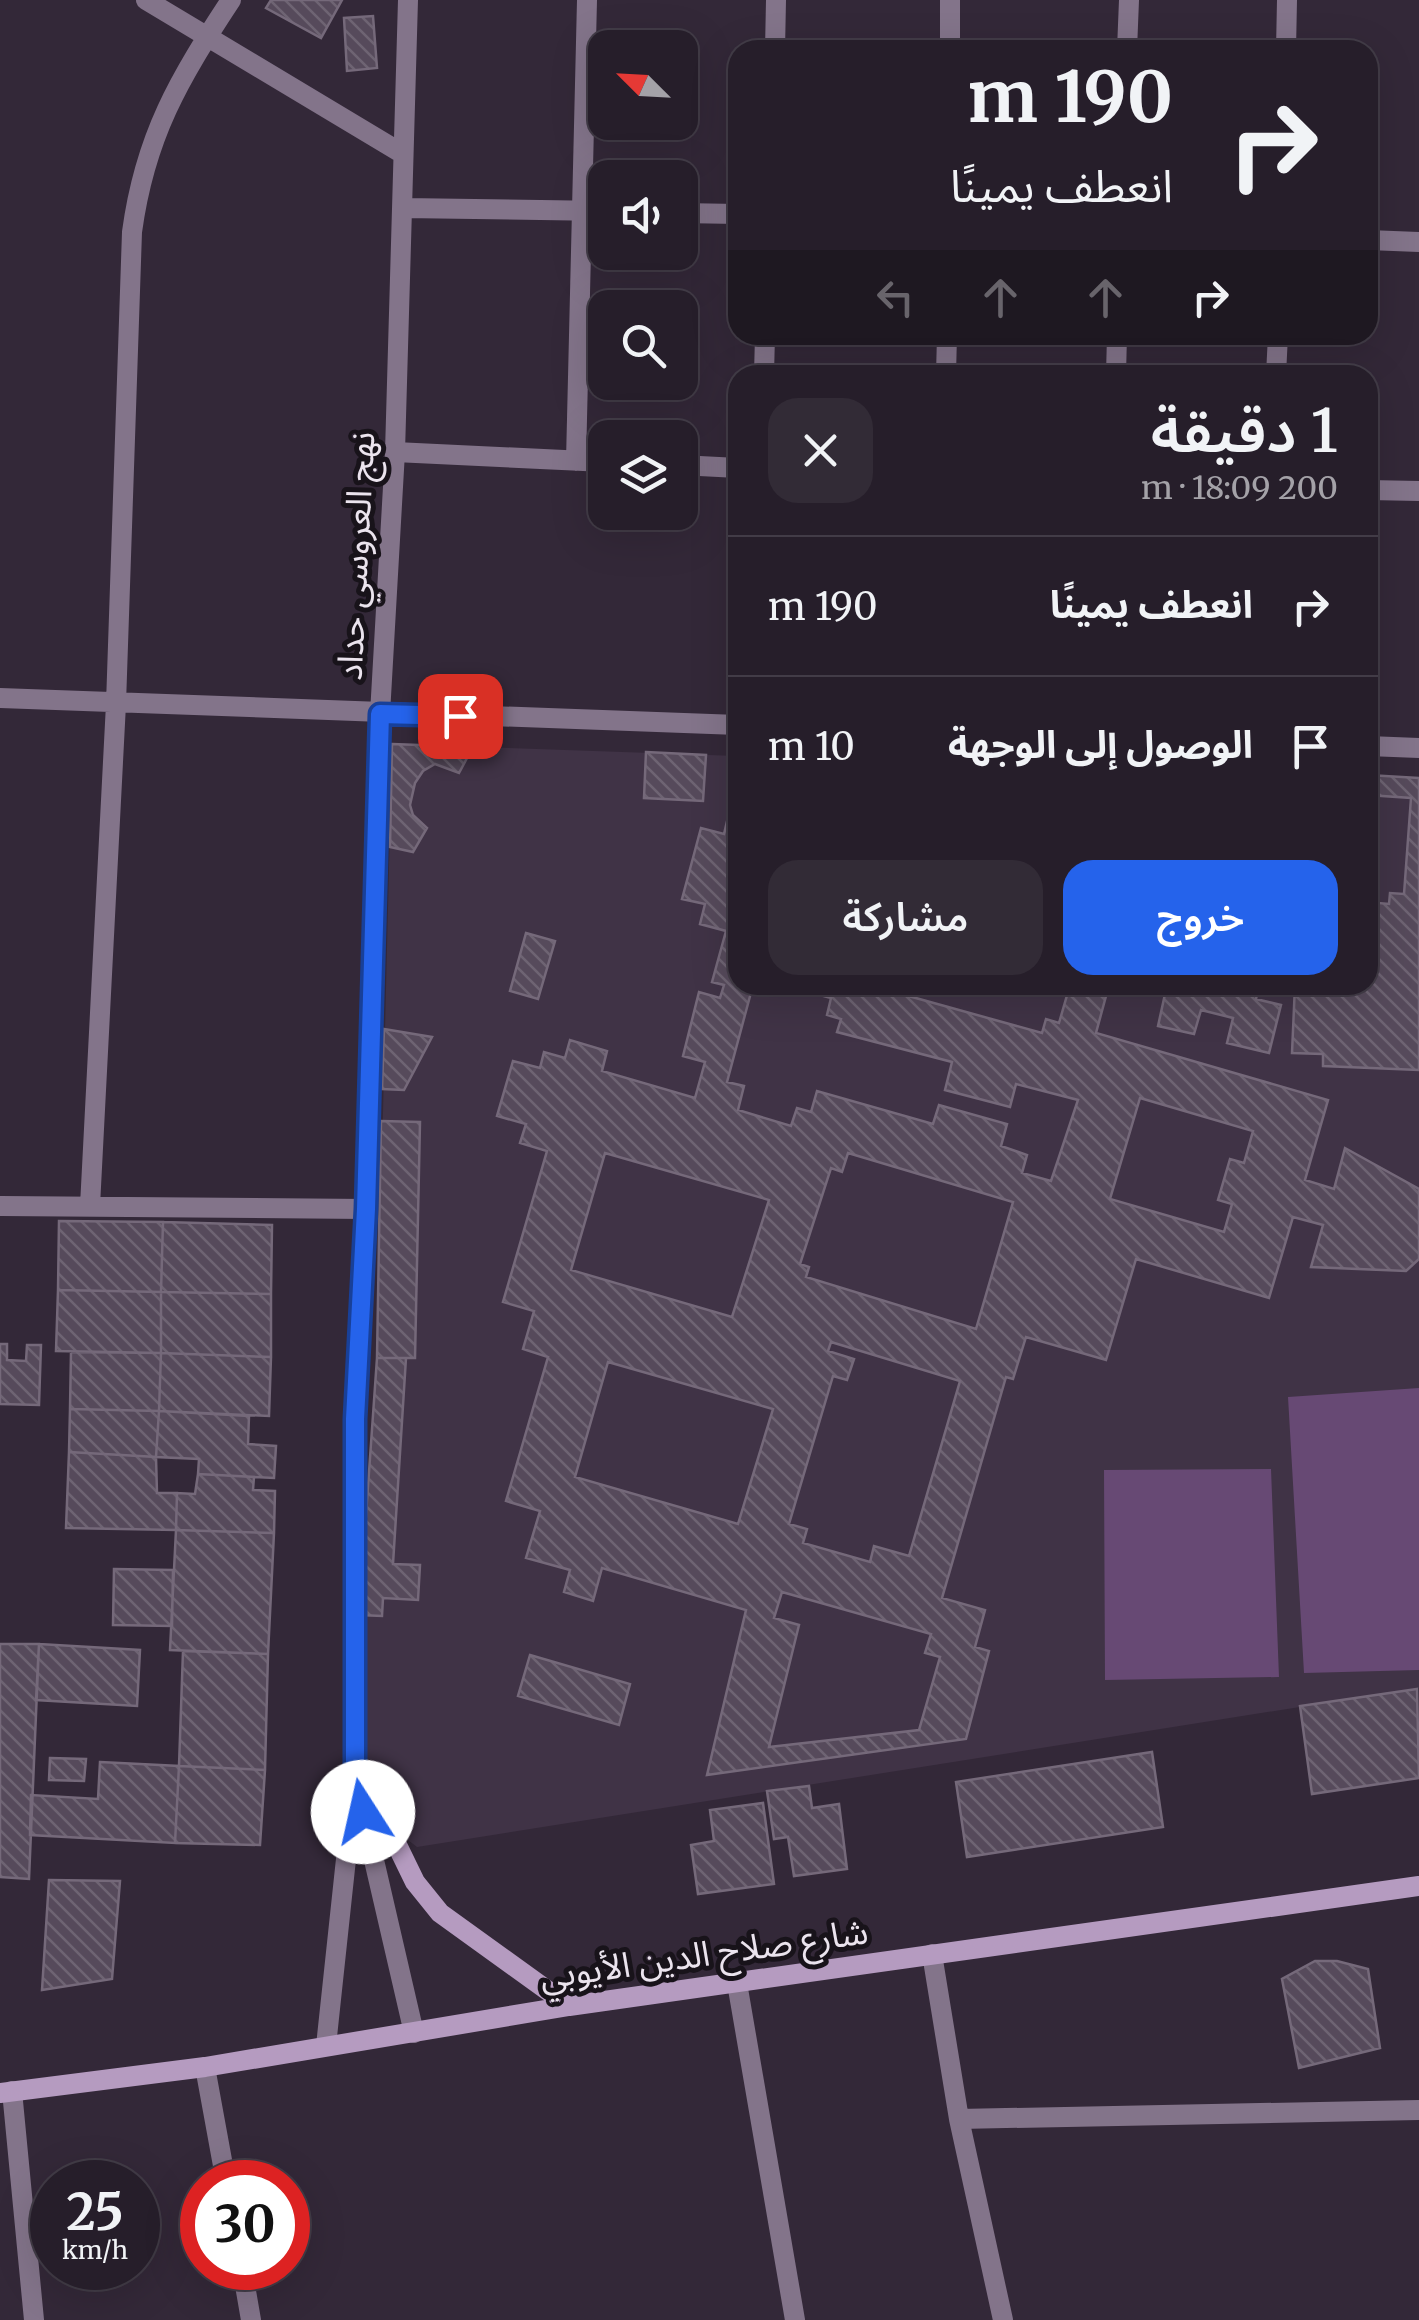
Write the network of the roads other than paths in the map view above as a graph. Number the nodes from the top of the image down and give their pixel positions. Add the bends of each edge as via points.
1 (146, 0) edge
2 (230, 0) edge
3 (408, 0) edge
4 (587, 0) edge
5 (776, 0) edge
6 (950, 0) edge
7 (1129, 0) edge
8 (1288, 0) edge
9 (207, 36) junction
10 (775, 40) edge
11 (950, 40) edge
12 (1127, 40) edge
13 (1286, 40) edge
14 (403, 154) junction
15 (404, 208) junction
16 (581, 211) junction
17 (588, 211) edge
18 (698, 213) edge
19 (728, 214) edge
20 (1378, 240) edge
21 (1419, 242) edge
22 (395, 452) junction
23 (576, 461) junction
24 (588, 461) edge
25 (698, 466) edge
26 (728, 467) edge
27 (1378, 490) edge
28 (1419, 492) edge
29 (0, 698) edge
30 (116, 704) junction
31 (380, 714) junction
32 (728, 725) edge
33 (1378, 746) edge
34 (1419, 748) edge
35 (0, 1206) edge
36 (90, 1206) junction
37 (366, 1209) junction
38 (355, 1774) junction
39 (1419, 1886) edge
40 (932, 1954) junction
41 (737, 1983) junction
42 (568, 2006) junction
43 (414, 2033) junction
44 (326, 2046) junction
45 (204, 2066) junction
46 (6, 2092) edge
47 (1419, 2110) edge
48 (959, 2119) junction
49 (222, 2160) edge
50 (246, 2290) edge
51 (34, 2320) edge
52 (252, 2320) edge
53 (795, 2320) edge
54 (1003, 2320) edge

1 - 9 street
2 - 9 street
3 - 14 street, نهج العروسي حداد
4 - 16 street
5 - 10 street
6 - 11 street
7 - 12 street
8 - 13 street
9 - 14 street
9 - 30 street via 150,147 134,216
14 - 15 street, نهج العروسي حداد
15 - 16 street
15 - 22 street, نهج العروسي حداد
16 - 17 street
16 - 23 street
18 - 19 street
20 - 21 street
22 - 23 street
22 - 31 street, نهج العروسي حداد
23 - 24 street
25 - 26 street
27 - 28 street
29 - 30 street
30 - 31 street
30 - 36 street
31 - 32 street
31 - 37 street, نهج العروسي حداد
33 - 34 street
35 - 36 street
36 - 37 street
37 - 38 street, نهج العروسي حداد via 355,1419
38 - 42 main road via 440,1913
38 - 43 street
38 - 44 street
39 - 40 main road, شارع صلاح الدين الأيوبي
40 - 41 main road, شارع صلاح الدين الأيوبي
40 - 48 street
41 - 42 main road, شارع صلاح الدين الأيوبي
41 - 53 street
42 - 43 main road, شارع صلاح الدين الأيوبي
43 - 44 main road, شارع صلاح الدين الأيوبي
44 - 45 main road, شارع صلاح الدين الأيوبي
45 - 46 main road, شارع صلاح الدين الأيوبي
45 - 49 street
46 - 51 street
47 - 48 street
48 - 54 street
50 - 52 street

